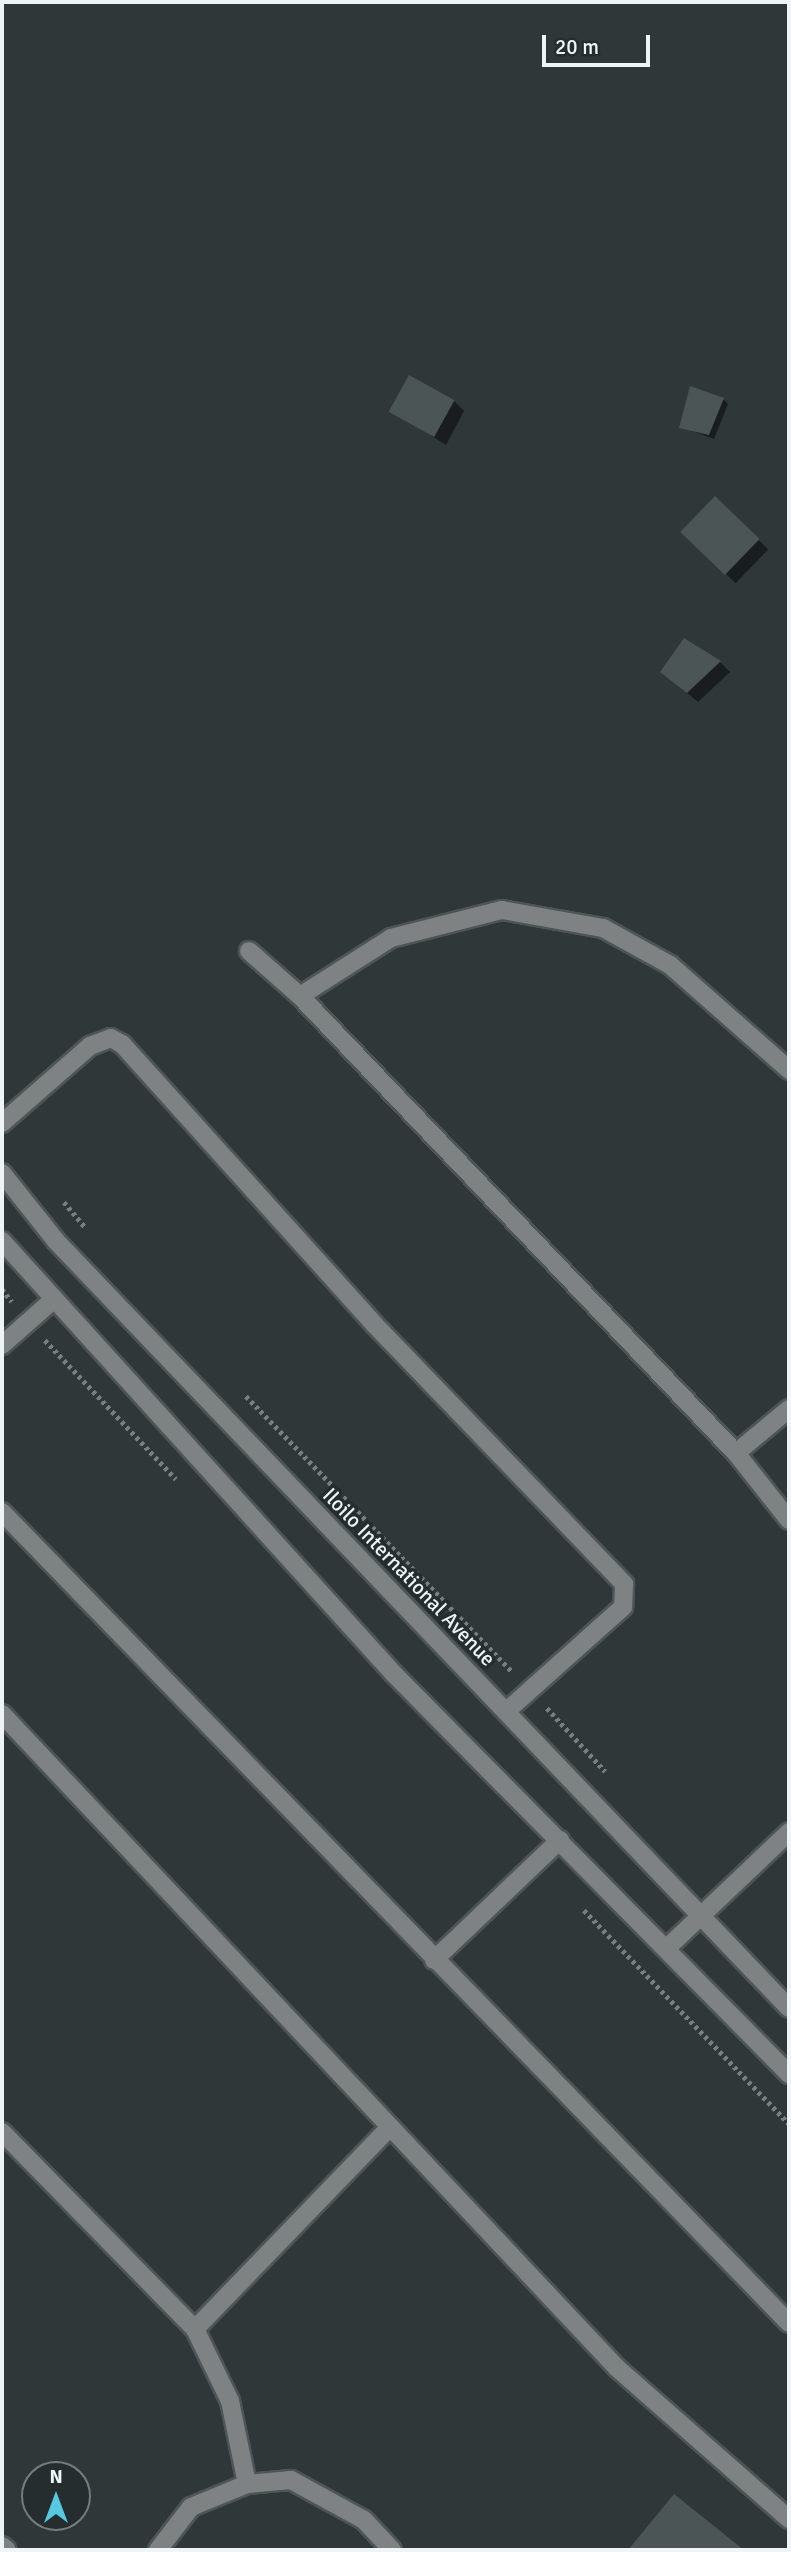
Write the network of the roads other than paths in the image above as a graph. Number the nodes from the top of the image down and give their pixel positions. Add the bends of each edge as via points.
1 (249, 951) dead end
2 (300, 996) junction
3 (789, 1070) edge
4 (2, 1123) edge
5 (2, 1173) edge
6 (2, 1241) edge
7 (53, 1300) junction
8 (2, 1345) edge
9 (789, 1409) edge
10 (736, 1452) junction
11 (2, 1512) edge
12 (789, 1520) edge
13 (508, 1710) junction
14 (2, 1714) edge
15 (789, 1832) edge
16 (560, 1840) junction
17 (702, 1917) junction
18 (668, 1947) junction
19 (434, 1960) junction
20 (789, 2008) edge
21 (789, 2074) edge
22 (388, 2129) junction
23 (2, 2132) edge
24 (789, 2323) edge
25 (195, 2329) junction
26 (247, 2484) junction
27 (789, 2519) edge
28 (2, 2546) edge
29 (7, 2550) edge
30 (158, 2550) edge
31 (392, 2550) edge

1 - 2 street
2 - 3 street via 391,937 502,910 603,928 670,965
2 - 10 street
4 - 13 street via 90,1046 111,1038 122,1044 374,1324 624,1584 623,1607
5 - 13 street, Iloilo International Avenue via 56,1241
6 - 7 street
7 - 8 street
7 - 16 street via 393,1673
9 - 10 street
10 - 12 street
11 - 19 street
13 - 17 street, Iloilo International Avenue
14 - 22 street
15 - 17 street
16 - 18 street
16 - 19 street
17 - 18 street
17 - 20 street, Iloilo International Avenue
18 - 21 street
19 - 24 street
22 - 25 street
22 - 27 street via 617,2368
23 - 25 street
25 - 26 street via 230,2401
26 - 30 street via 191,2507
26 - 31 street via 291,2480 364,2519
28 - 29 street

